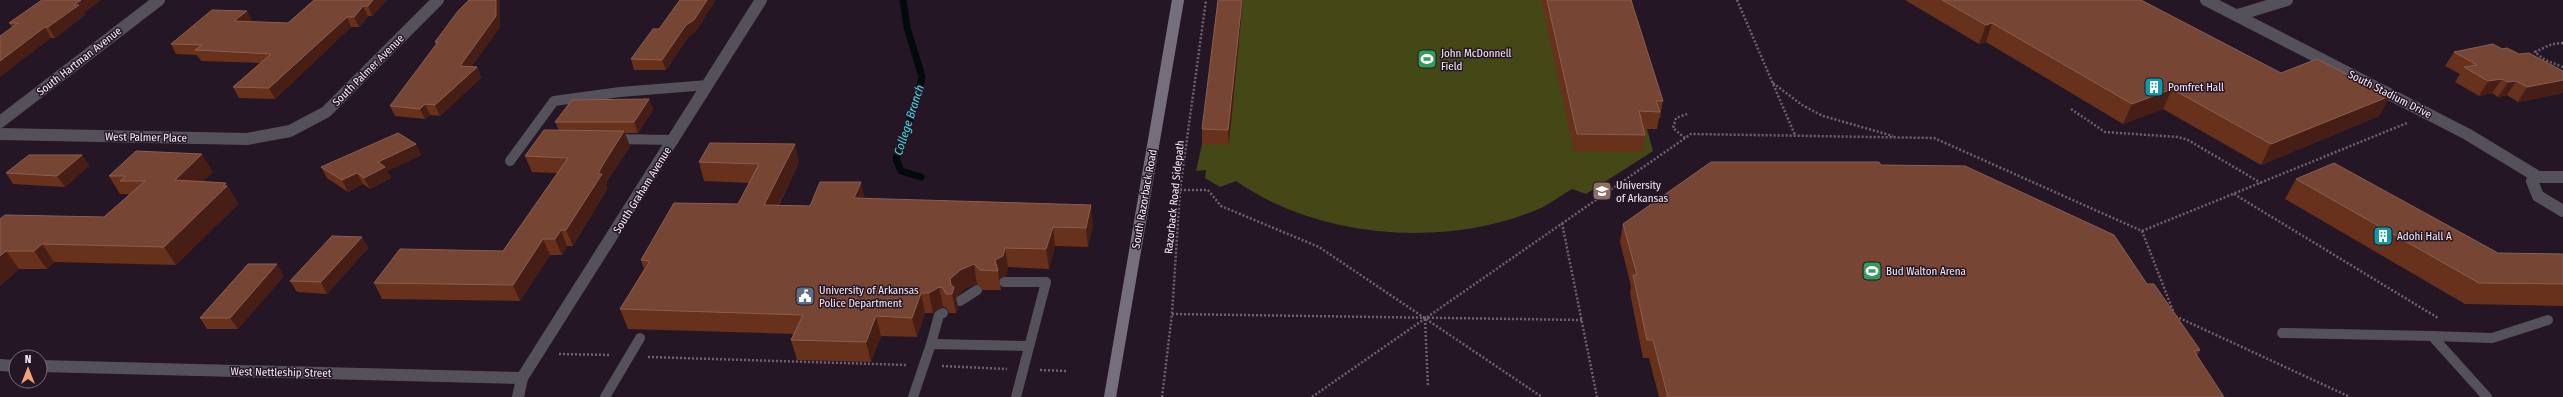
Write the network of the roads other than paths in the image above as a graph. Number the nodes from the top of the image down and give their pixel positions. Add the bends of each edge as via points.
1 (158, 0) edge
2 (438, 0) edge
3 (761, 0) edge
4 (1178, 0) edge
5 (2206, 0) edge
6 (2287, 0) edge
7 (2238, 15) junction
8 (708, 85) junction
9 (0, 122) edge
10 (290, 131) joint
11 (0, 134) edge
12 (527, 139) junction
13 (542, 139) edge
14 (604, 139) edge
15 (674, 140) junction
16 (510, 162) dead end
17 (2538, 177) junction
18 (2563, 177) edge
19 (2563, 211) edge
20 (1004, 282) dead end
21 (977, 290) dead end
22 (960, 301) dead end
23 (943, 313) dead end
24 (2548, 320) dead end
25 (2282, 333) dead end
26 (2432, 336) junction
27 (640, 338) dead end
28 (931, 344) junction
29 (1029, 346) junction
30 (48, 366) edge
31 (522, 378) junction
32 (518, 397) edge
33 (605, 397) edge
34 (913, 397) edge
35 (1016, 397) edge
36 (1110, 397) edge
37 (2487, 397) edge

1 - 9 street, South Hartman Avenue
2 - 10 street, South Palmer Avenue via 326,112
3 - 8 street, South Graham Avenue
4 - 36 main road, South Razorback Road
5 - 7 street, South Stadium Drive
6 - 7 street
7 - 17 street, South Stadium Drive via 2467,134
8 - 12 lane via 620,92 554,101
8 - 15 street, South Graham Avenue
10 - 11 street, West Palmer Place via 247,139
12 - 13 lane
12 - 16 lane
14 - 15 lane
15 - 31 street, South Graham Avenue
17 - 18 street
17 - 19 street via 2532,181 2532,188 2538,196
20 - 29 lane via 1046,282
21 - 22 lane
23 - 28 lane via 939,316
24 - 26 lane via 2492,338
25 - 26 lane
26 - 37 lane
27 - 33 lane
28 - 29 lane
28 - 34 lane
29 - 35 lane
30 - 31 street, West Nettleship Street
31 - 32 street

